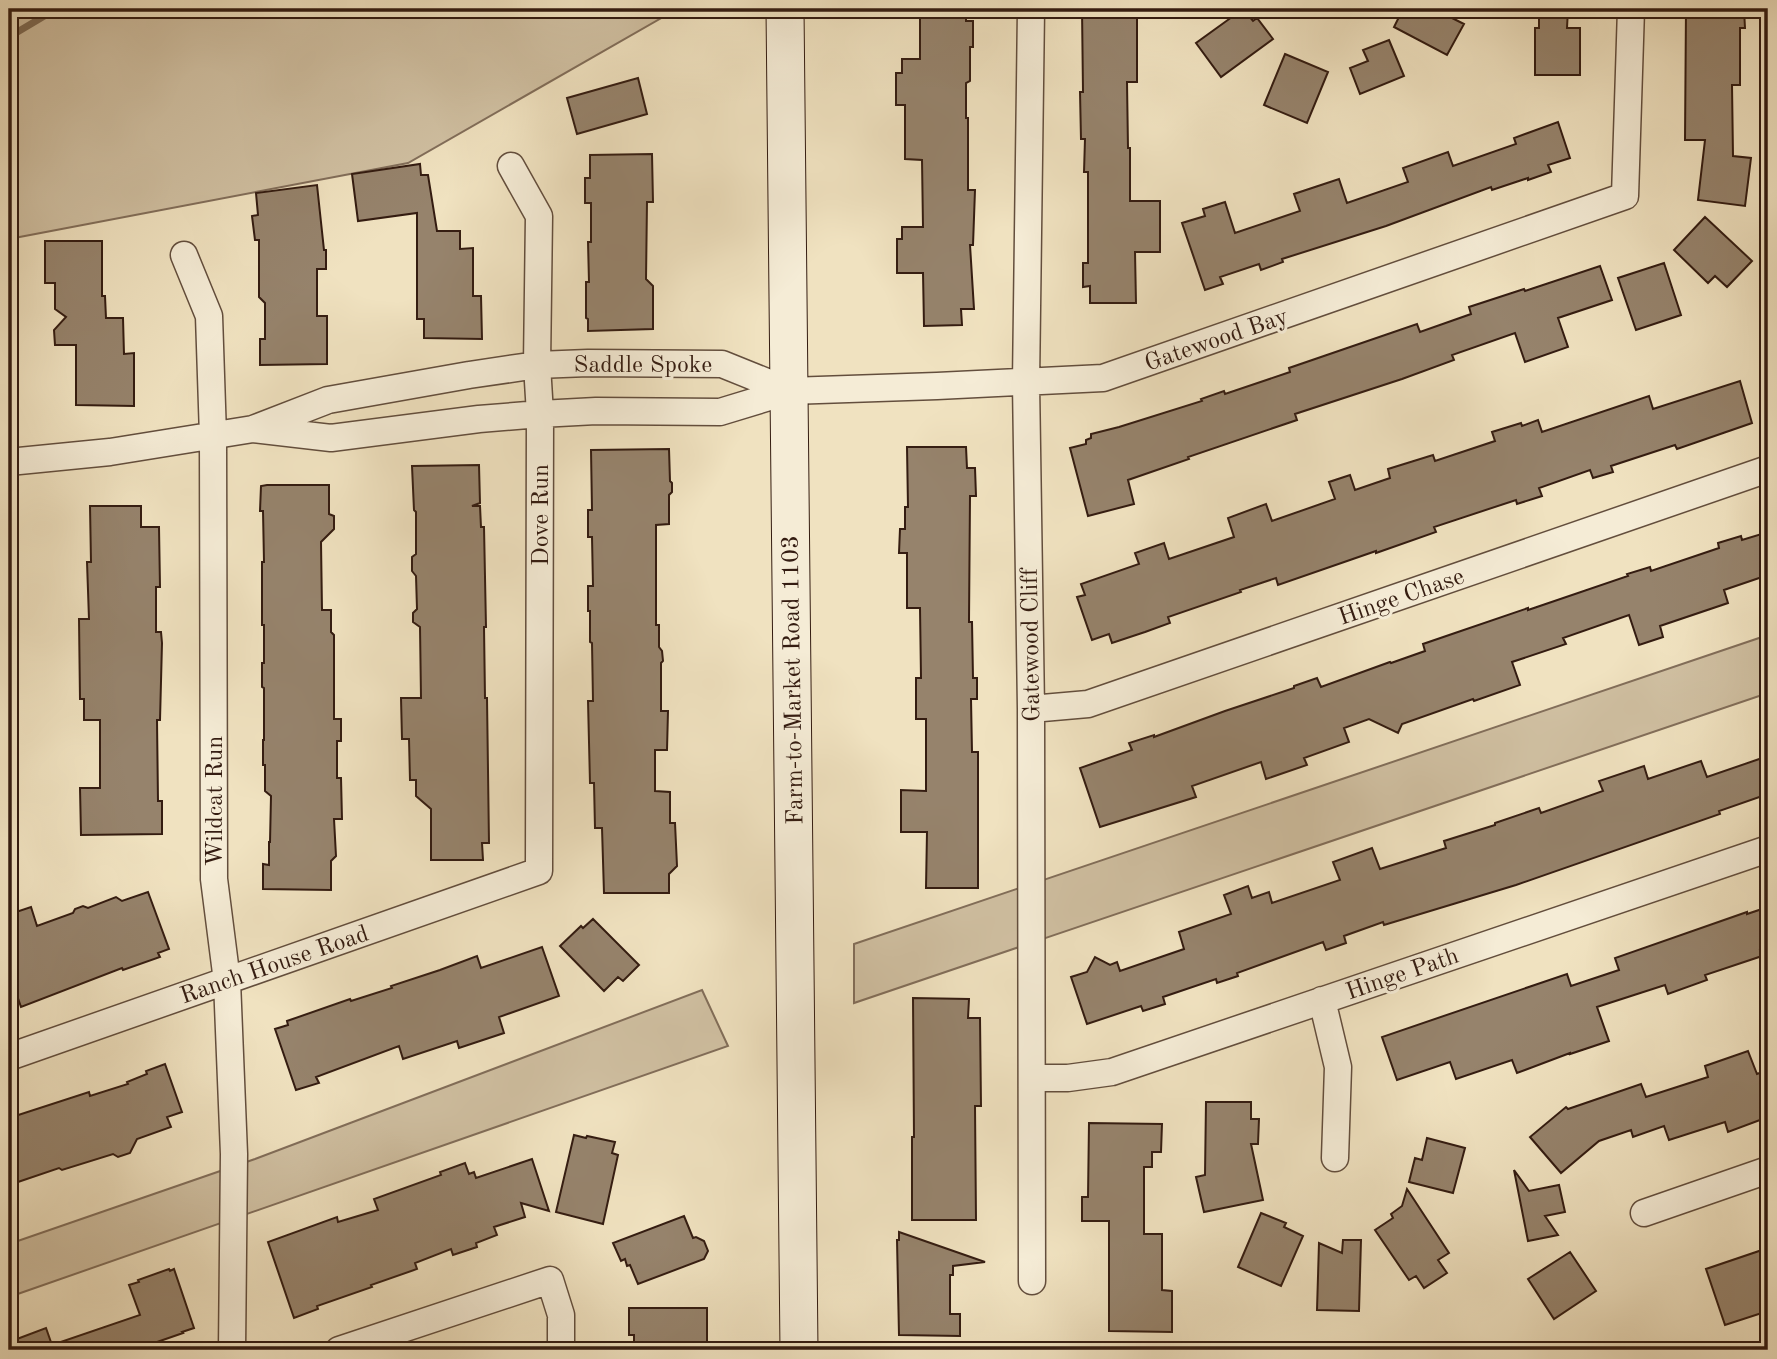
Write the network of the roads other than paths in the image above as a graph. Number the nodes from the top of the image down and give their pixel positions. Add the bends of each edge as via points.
1 (785, 9) edge
2 (1031, 9) edge
3 (1631, 9) edge
4 (511, 166) dead end
5 (184, 256) dead end
6 (537, 365) junction
7 (1026, 383) junction
8 (789, 391) junction
9 (540, 414) junction
10 (253, 429) junction
11 (213, 436) junction
12 (9, 462) edge
13 (1768, 469) edge
14 (1031, 709) junction
15 (1768, 849) edge
16 (539, 871) joint
17 (226, 981) junction
18 (1322, 1000) junction
19 (9, 1057) edge
20 (1032, 1078) junction
21 (1335, 1158) dead end
22 (1768, 1170) edge
23 (1644, 1213) dead end
24 (1032, 1281) dead end
25 (232, 1350) edge
26 (339, 1350) edge
27 (561, 1350) edge
28 (799, 1350) edge

1 - 8 main road, Farm-to-Market Road 1103
2 - 7 street, Gatewood Cliff
3 - 7 street, Gatewood Bay via 1625,196 1103,378
4 - 6 street, Dove Run via 539,216
5 - 11 street, Wildcat Run via 209,316
6 - 8 street, Saddle Spoke via 722,364
6 - 9 street, Dove Run
6 - 10 street, Saddle Spoke via 328,400
7 - 8 street, Gatewood Bay
7 - 14 street, Gatewood Cliff
8 - 9 street, Saddle Spoke via 720,412
8 - 28 main road, Farm-to-Market Road 1103
9 - 10 street, Saddle Spoke via 331,438
9 - 16 street, Dove Run
10 - 11 street, Saddle Spoke
11 - 12 street, Saddle Spoke
11 - 17 street, Wildcat Run via 214,879
13 - 14 street, Hinge Chase via 1088,704
14 - 20 street, Gatewood Cliff
15 - 18 street, Hinge Path
16 - 17 street, Ranch House Road
17 - 19 street, Ranch House Road
17 - 25 street, Wildcat Run via 234,1154
18 - 20 street, Hinge Path via 1112,1072
18 - 21 street via 1338,1068
20 - 24 street, Gatewood Cliff
22 - 23 street
26 - 27 street via 550,1280 561,1315

